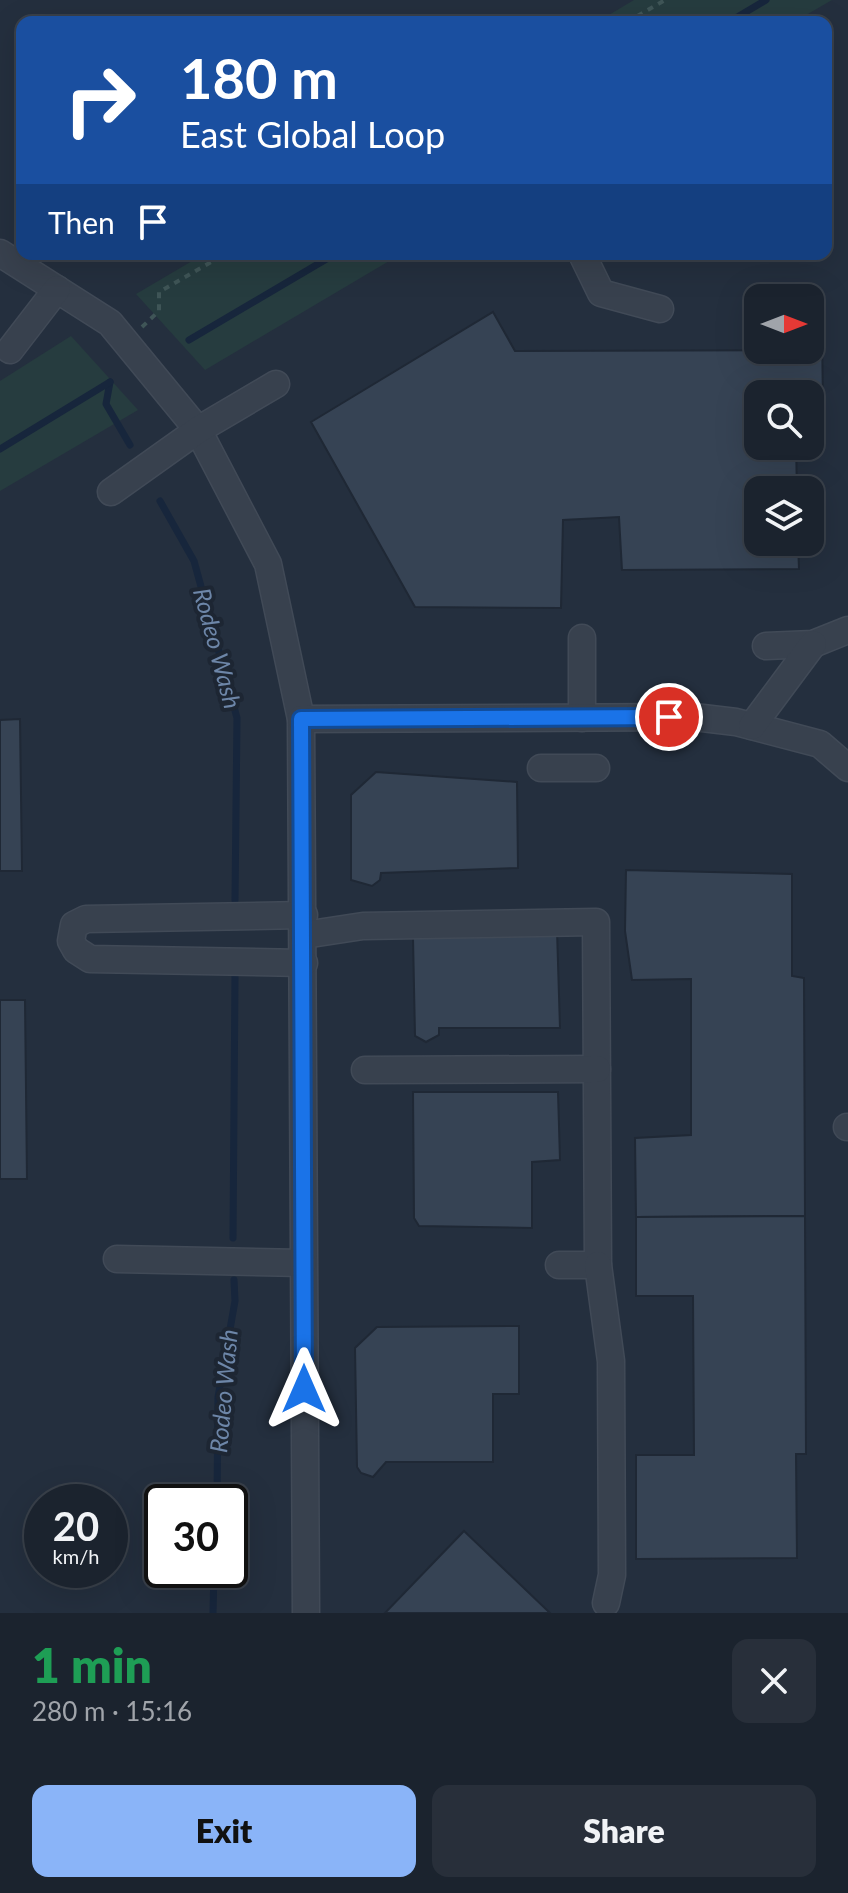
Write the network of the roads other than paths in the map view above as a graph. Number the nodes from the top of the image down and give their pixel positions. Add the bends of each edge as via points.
1 (0, 253) edge
2 (585, 260) edge
3 (57, 289) junction
4 (660, 309) dead end
5 (10, 350) dead end
6 (276, 384) dead end
7 (198, 430) junction
8 (111, 492) dead end
9 (848, 630) edge
10 (582, 638) dead end
11 (813, 644) junction
12 (766, 646) dead end
13 (582, 718) junction
14 (301, 719) junction
15 (752, 726) junction
16 (541, 768) dead end
17 (596, 768) dead end
18 (848, 768) edge
19 (188, 919) junction
20 (304, 925) junction
21 (189, 960) junction
22 (304, 963) junction
23 (597, 1069) junction
24 (365, 1070) dead end
25 (117, 1259) dead end
26 (303, 1263) junction
27 (559, 1265) dead end
28 (598, 1265) junction
29 (606, 1603) dead end
30 (306, 1613) edge

1 - 3 street
2 - 4 street via 601,293
3 - 5 street
3 - 7 street via 110,323
6 - 7 street
7 - 8 street
7 - 14 street via 268,564
9 - 11 street
10 - 13 street
11 - 12 street
11 - 15 street
13 - 14 street
13 - 15 street via 694,717
14 - 20 street
15 - 18 street via 820,744
16 - 17 street
19 - 20 street
19 - 21 street
19 - 21 street via 86,919 74,925 71,941 90,959
20 - 22 street
20 - 23 street via 596,922
21 - 22 street
22 - 26 street
23 - 24 street
23 - 28 street
25 - 26 street
26 - 30 street
27 - 28 street
28 - 29 street via 611,1361 612,1575

